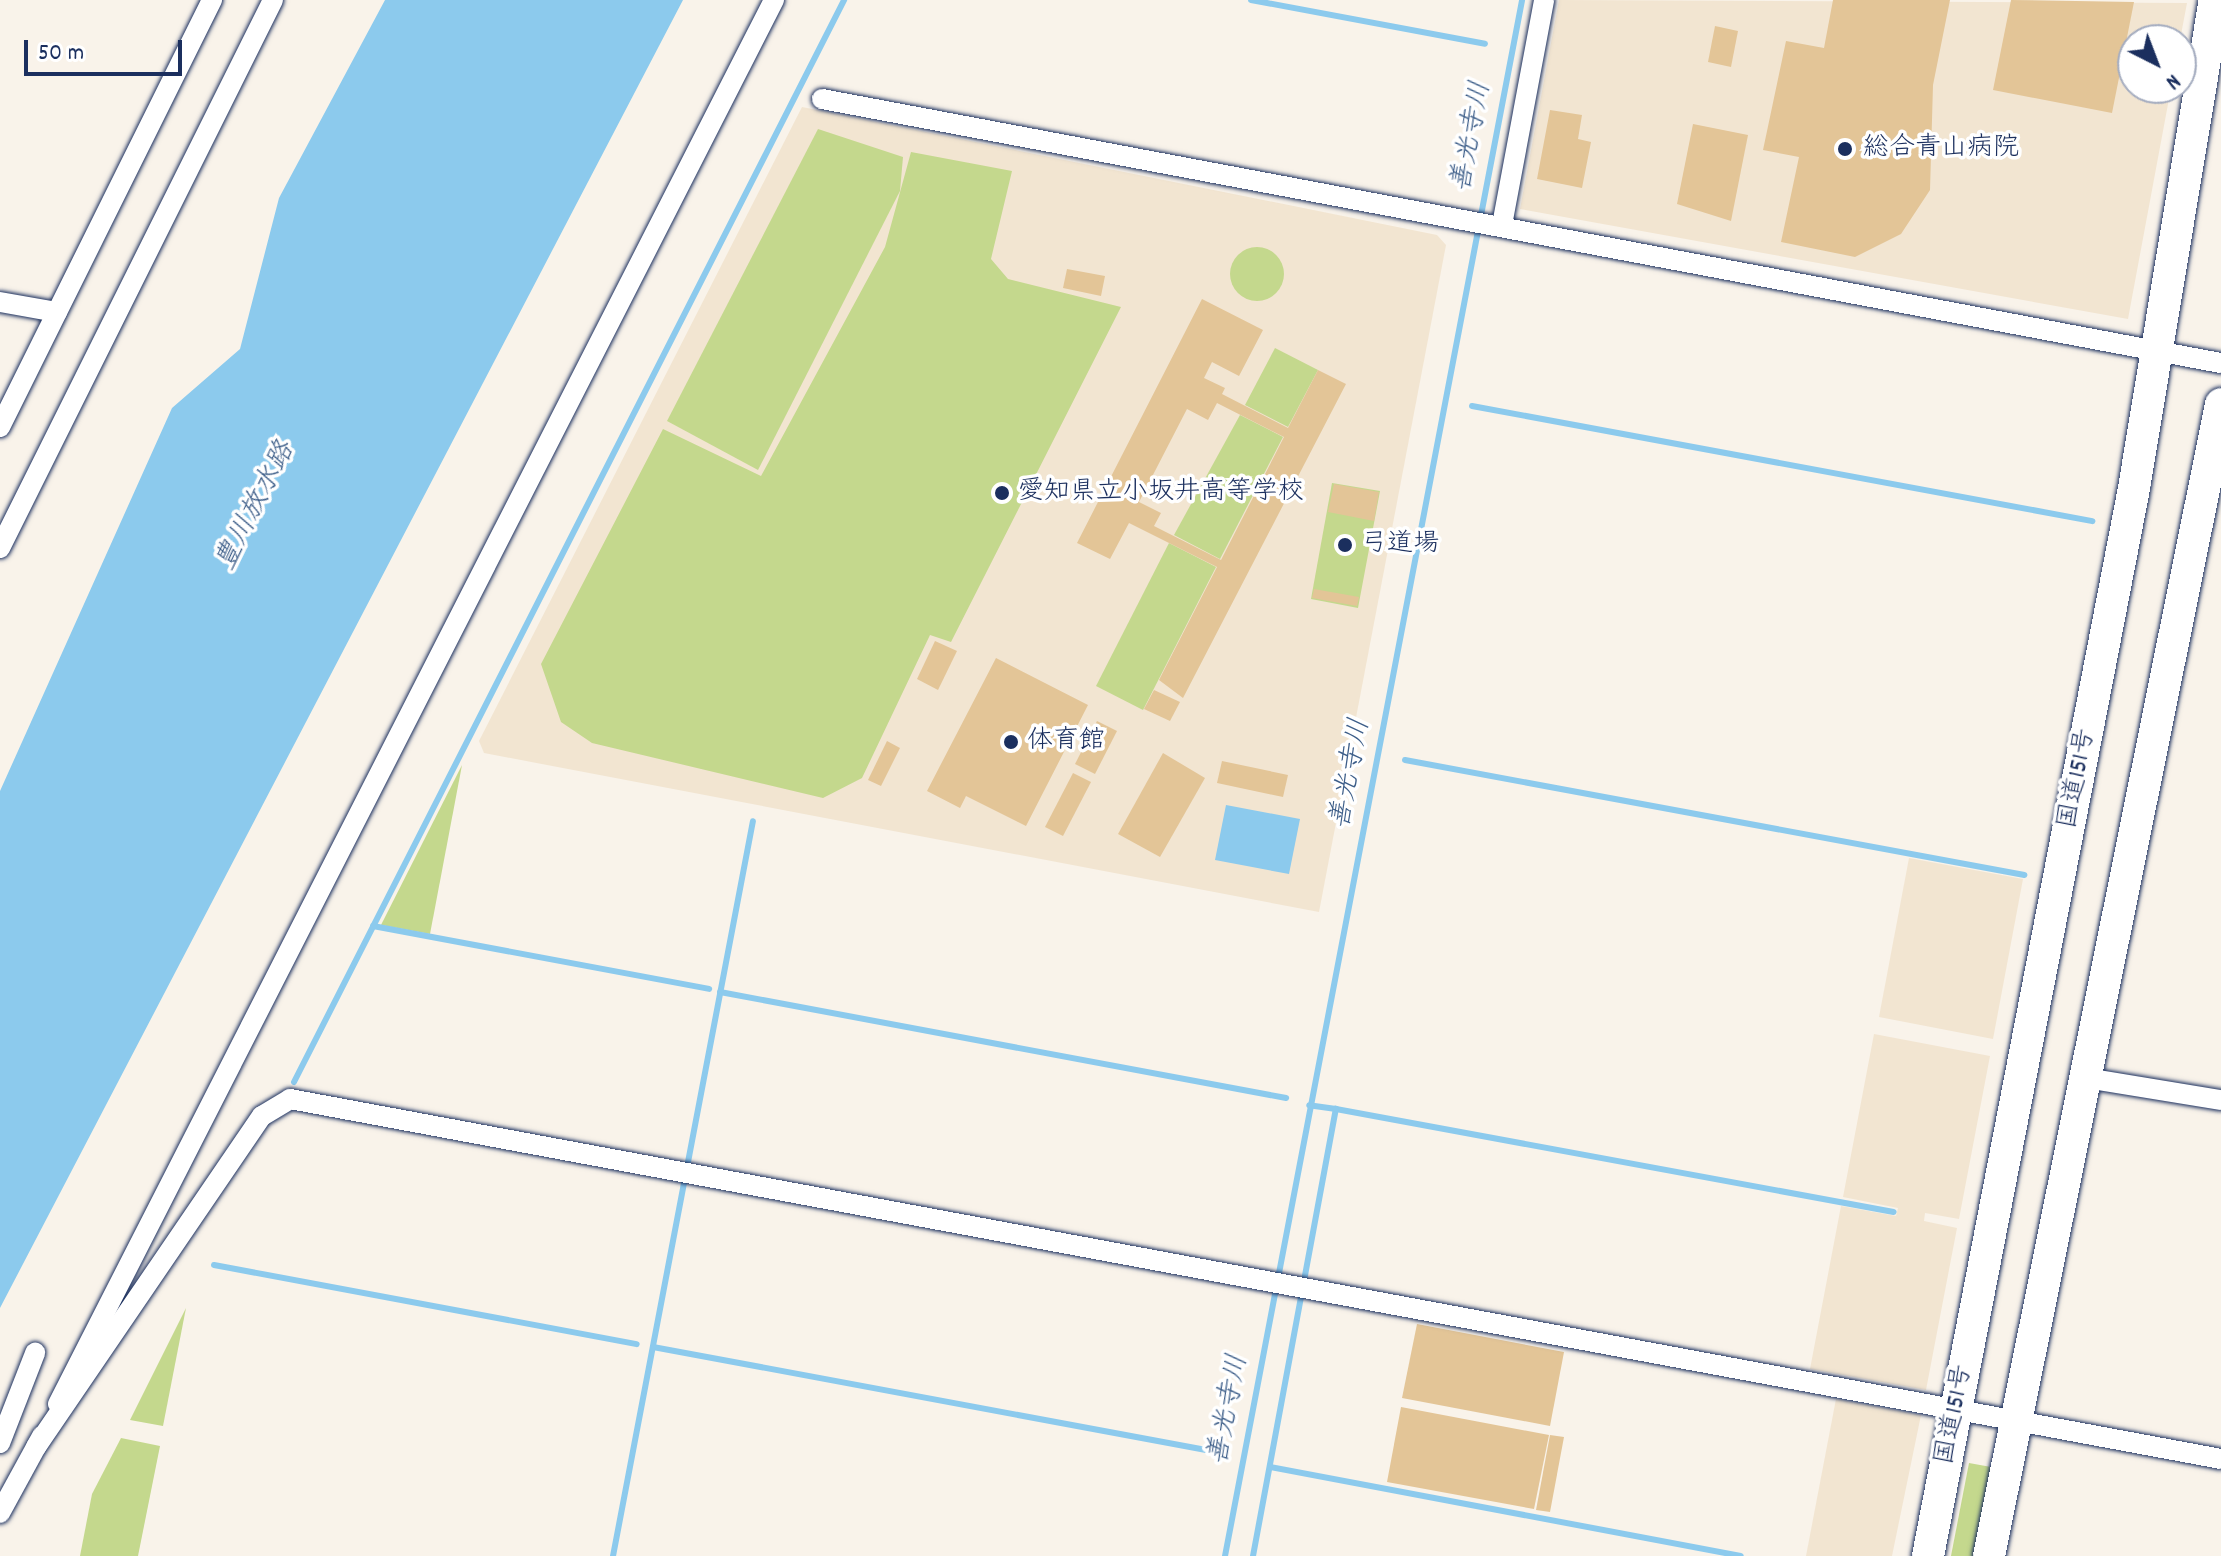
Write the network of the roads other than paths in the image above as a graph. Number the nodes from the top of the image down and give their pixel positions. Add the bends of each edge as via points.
1 (212, 0) edge
2 (273, 0) edge
3 (774, 0) edge
4 (1544, 0) edge
5 (2215, 0) edge
6 (822, 99) dead end
7 (1495, 224) junction
8 (0, 302) edge
9 (57, 312) junction
10 (2152, 350) junction
11 (2221, 363) edge
12 (2221, 404) edge
13 (0, 427) edge
14 (0, 548) edge
15 (2086, 1078) junction
16 (2221, 1100) edge
17 (35, 1353) dead end
18 (1957, 1409) junction
19 (2018, 1421) junction
20 (0, 1443) edge
21 (36, 1447) junction
22 (2221, 1459) edge
23 (0, 1513) edge
24 (1996, 1552) edge
25 (1928, 1556) edge

1 - 9 street
2 - 14 street
3 - 21 street
4 - 7 street
5 - 10 highway, 国道151号
6 - 7 street
7 - 10 street
8 - 9 street
9 - 13 street
10 - 11 street
10 - 18 highway, 国道151号 via 2134,488
12 - 15 highway
15 - 16 street
15 - 19 highway
17 - 20 street
18 - 19 street
18 - 21 street via 290,1099 262,1116
18 - 25 highway, 国道151号
19 - 22 street
19 - 24 highway
21 - 23 street

